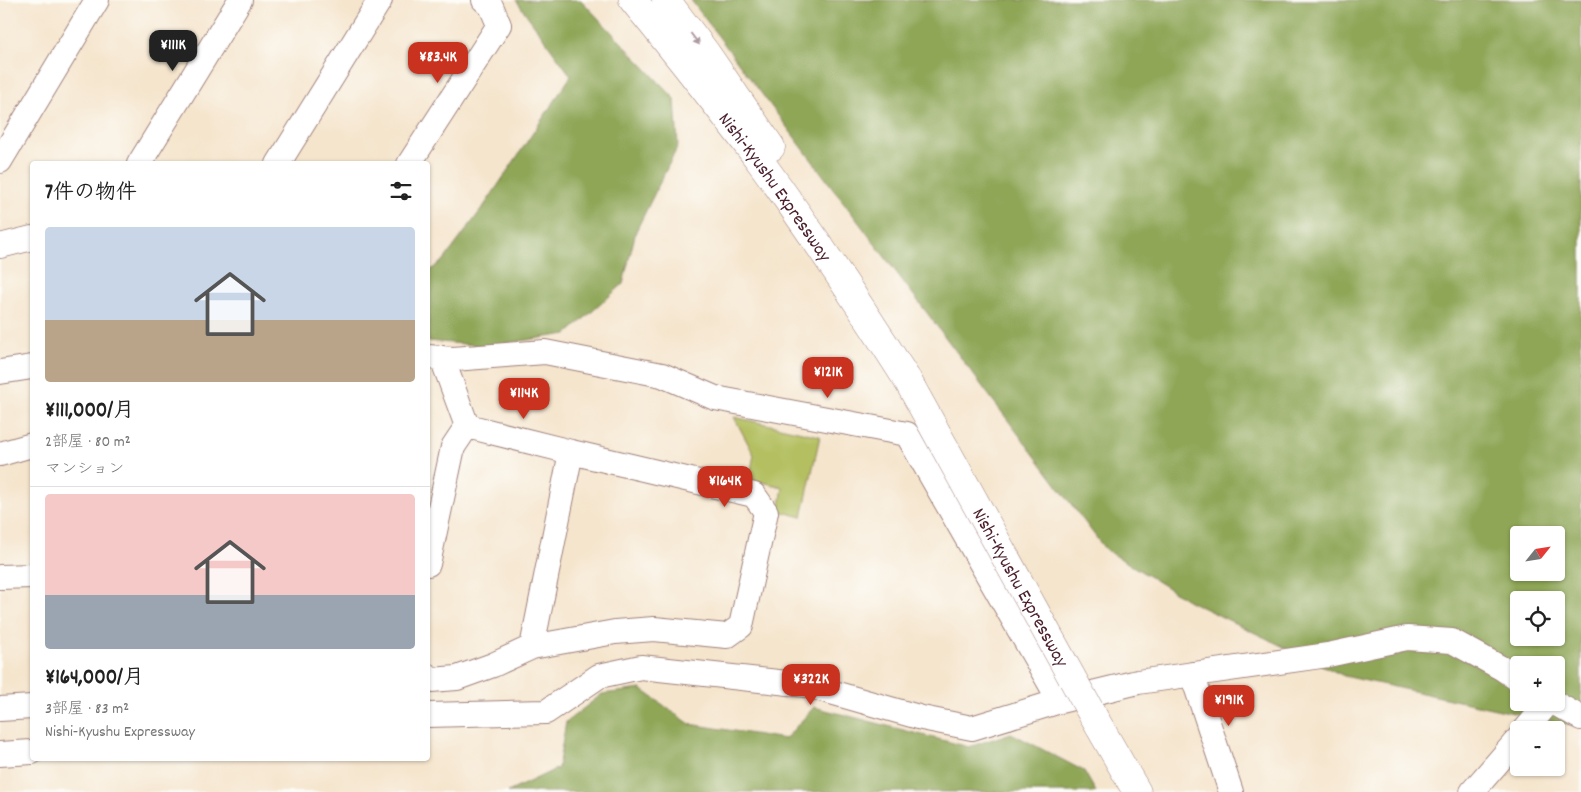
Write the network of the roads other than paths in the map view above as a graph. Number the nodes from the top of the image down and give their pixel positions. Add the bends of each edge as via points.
1 (97, 0) edge
2 (240, 0) edge
3 (380, 0) edge
4 (484, 0) edge
5 (633, 0) edge
6 (640, 0) edge
7 (666, 0) edge
8 (696, 77) junction
9 (0, 161) edge
10 (141, 161) edge
11 (280, 161) edge
12 (411, 161) edge
13 (30, 238) edge
14 (0, 246) edge
15 (434, 357) edge
16 (30, 367) edge
17 (0, 372) edge
18 (908, 381) junction
19 (467, 426) junction
20 (30, 446) edge
21 (571, 452) junction
22 (0, 454) edge
23 (430, 554) edge
24 (30, 576) edge
25 (0, 577) edge
26 (532, 648) junction
27 (1192, 674) junction
28 (1510, 675) edge
29 (430, 679) edge
30 (1060, 701) junction
31 (30, 707) edge
32 (0, 709) edge
33 (1565, 709) edge
34 (1543, 711) edge
35 (430, 715) edge
36 (1581, 718) edge
37 (1534, 721) edge
38 (1510, 748) edge
39 (30, 752) edge
40 (0, 754) edge
41 (1137, 792) edge
42 (1231, 792) edge
43 (1472, 792) edge

1 - 9 street
2 - 10 street
3 - 11 street
4 - 12 street via 491,6 499,25
5 - 8 highway, Nishi-Kyushu Expressway
6 - 8 highway
7 -> 18 highway, Nishi-Kyushu Expressway via 771,147 827,236
8 - 18 highway, Nishi-Kyushu Expressway via 825,254
13 - 14 street
15 - 19 street
15 - 30 street via 453,360 545,352 662,375 715,398 907,434
16 - 17 street
18 - 41 highway, Nishi-Kyushu Expressway, bridge
19 - 21 street
19 - 23 street via 452,447
20 - 22 street
21 - 26 street
21 - 26 street via 754,495 766,512 741,626 727,636 654,629 614,632
24 - 25 street
26 - 29 street via 456,678
27 - 28 street via 1328,655 1407,638 1452,641
27 - 30 street via 1138,682
27 - 42 street
30 - 35 street via 972,728 922,718 806,685 641,667 600,676 546,712
31 - 32 street
33 - 36 street
34 - 37 street
38 - 43 street
39 - 40 street

